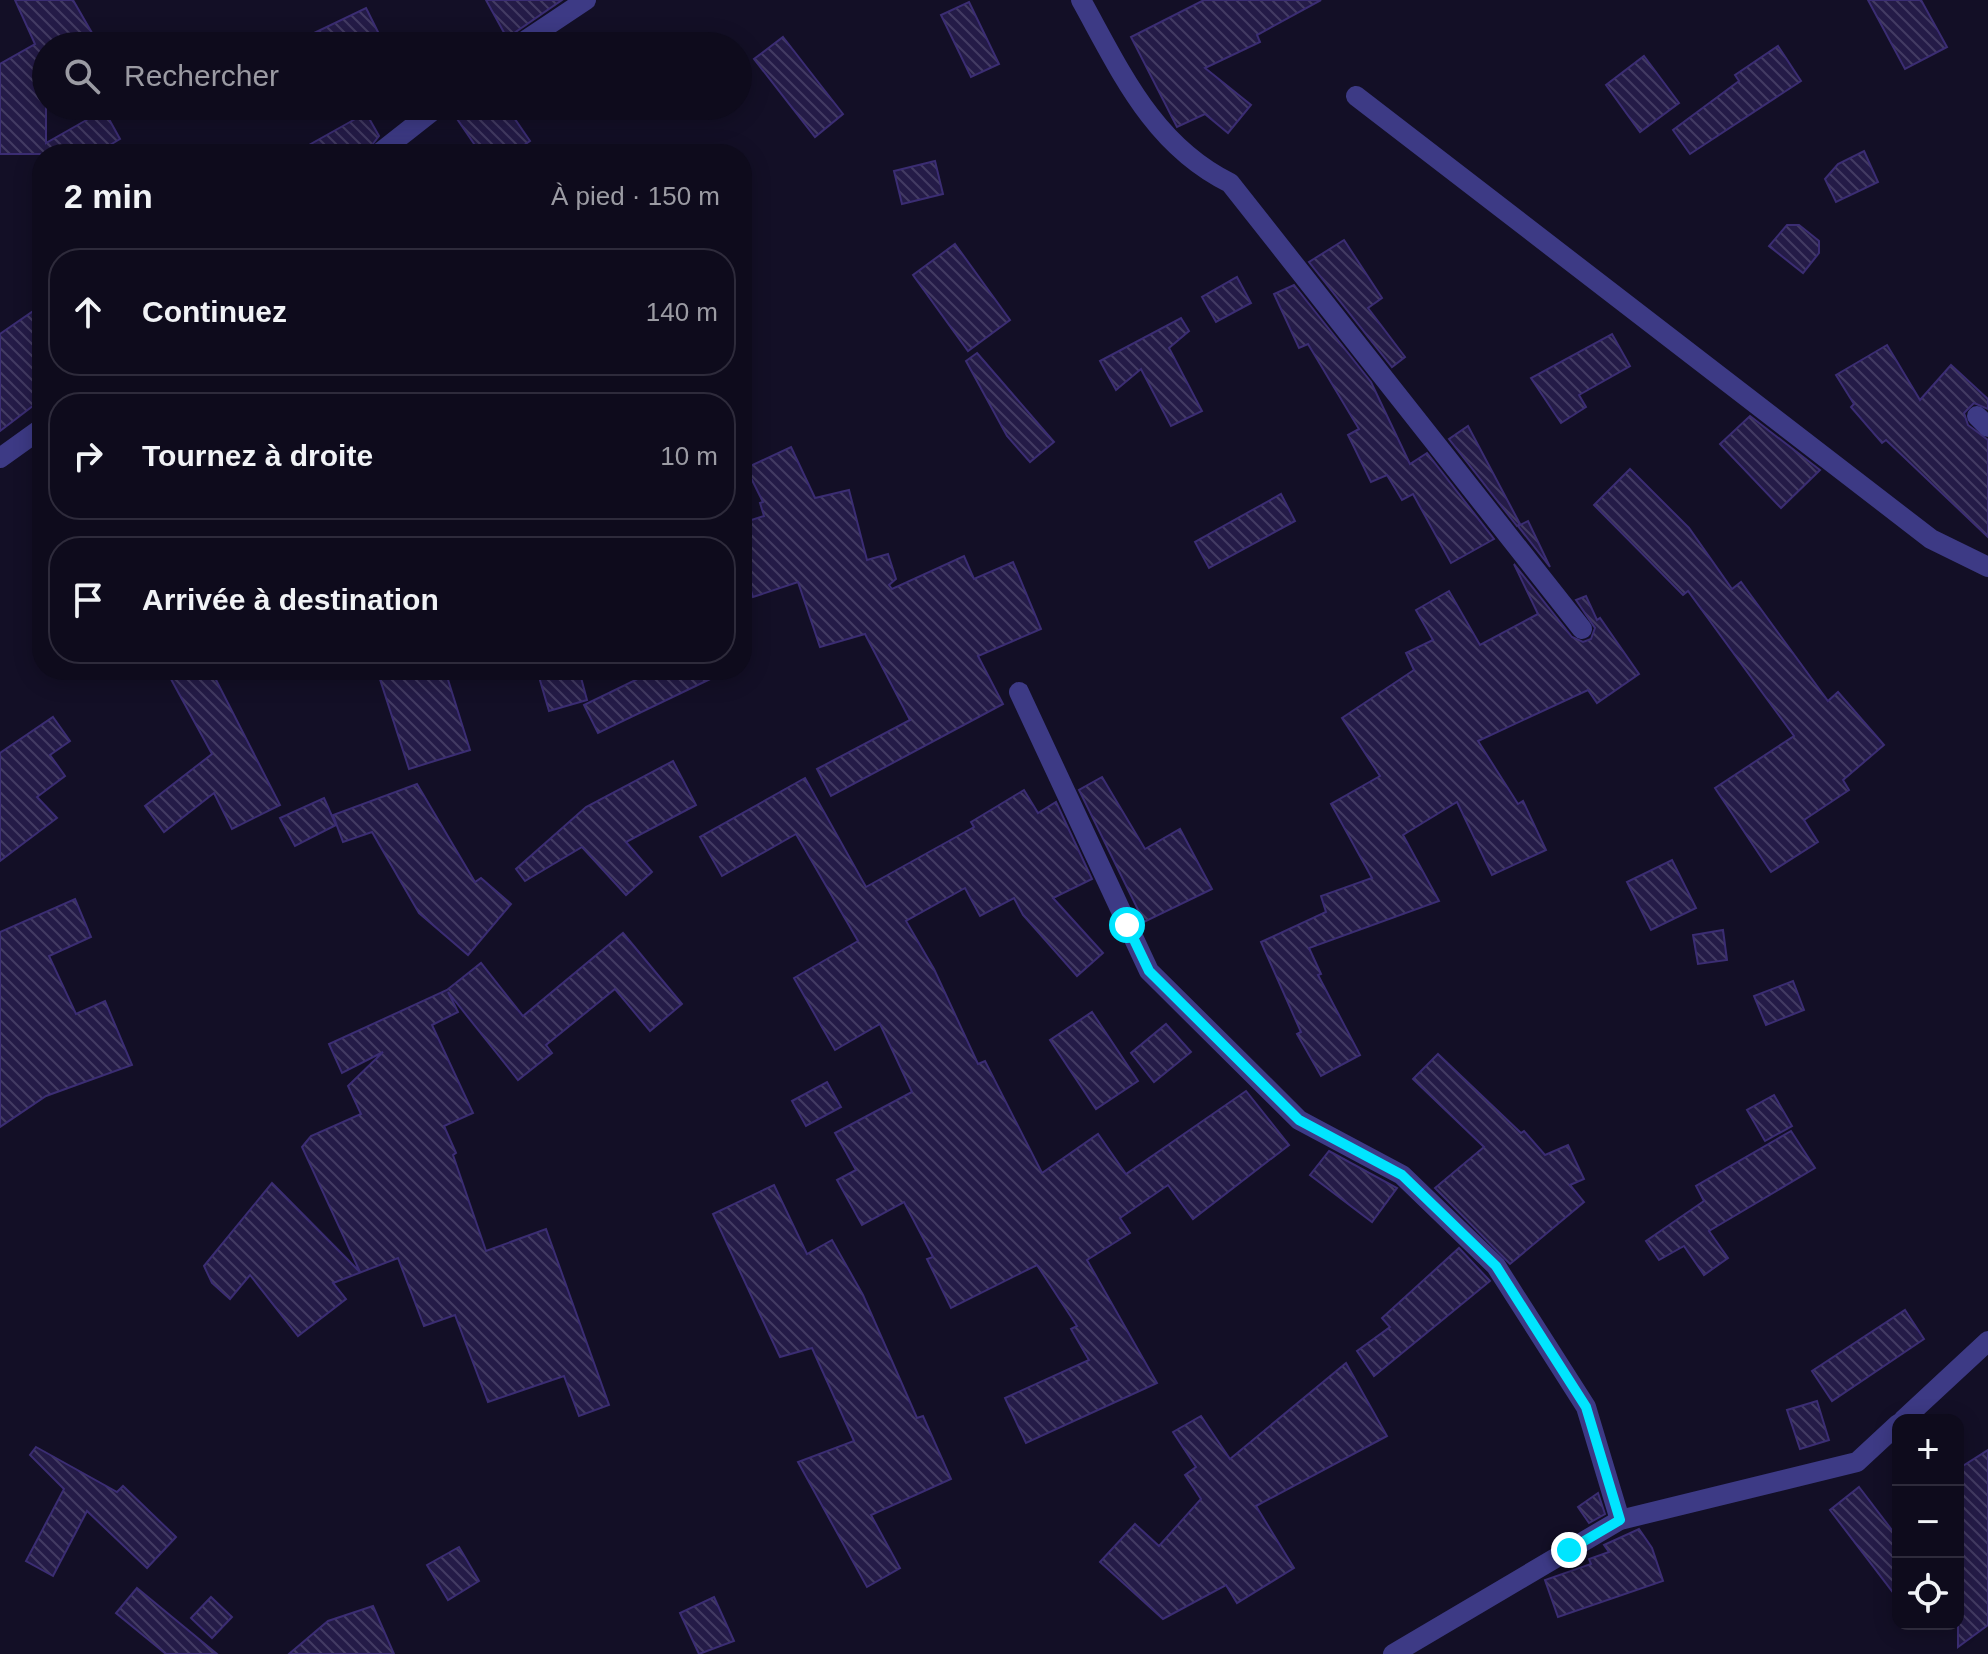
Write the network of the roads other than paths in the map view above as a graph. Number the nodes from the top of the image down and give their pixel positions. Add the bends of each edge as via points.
1 (586, 0) edge
2 (1081, 0) edge
3 (538, 32) edge
4 (1356, 96) dead end
5 (421, 120) edge
6 (391, 144) edge
7 (32, 435) edge
8 (0, 458) edge
9 (1988, 567) edge
10 (1582, 629) dead end
11 (1019, 692) dead end
12 (1988, 1341) edge
13 (1909, 1414) edge
14 (1892, 1430) edge
15 (1620, 1520) junction
16 (1393, 1654) edge

1 - 3 street
2 - 10 street via 1139,106 1199,168 1230,183
4 - 9 street via 1931,539
5 - 6 street
7 - 8 street
11 - 15 street via 1149,971 1299,1120 1402,1175 1496,1266 1586,1407
12 - 13 street
14 - 15 street via 1857,1462
15 - 16 street

